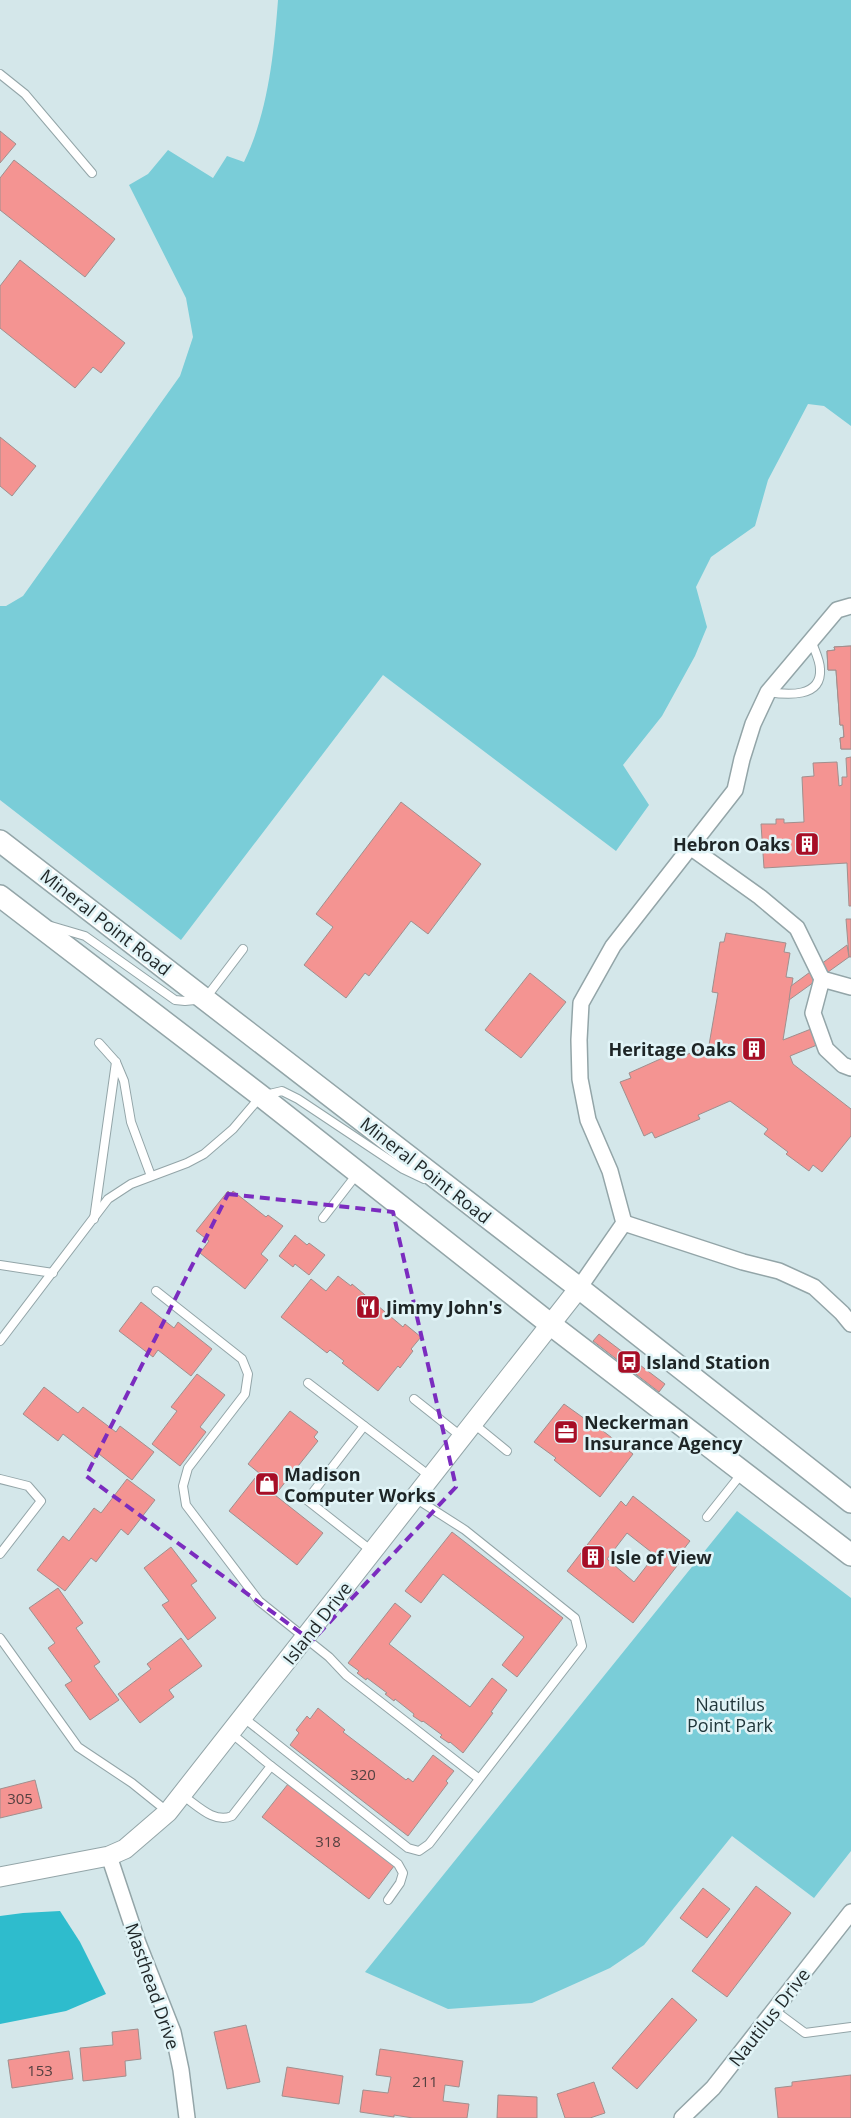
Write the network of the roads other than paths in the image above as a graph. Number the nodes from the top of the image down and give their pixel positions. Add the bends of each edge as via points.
1 (0, 74) edge
2 (92, 173) dead end
3 (851, 606) edge
4 (811, 640) junction
5 (768, 692) junction
6 (0, 841) edge
7 (690, 847) junction
8 (0, 896) edge
9 (30, 919) junction
10 (243, 949) dead end
11 (822, 979) junction
12 (851, 987) edge
13 (205, 999) junction
14 (99, 1043) dead end
15 (116, 1062) junction
16 (851, 1068) edge
17 (261, 1096) junction
18 (358, 1172) junction
19 (150, 1176) junction
20 (457, 1195) junction
21 (323, 1218) dead end
22 (94, 1220) junction
23 (624, 1223) junction
24 (0, 1264) edge
25 (53, 1273) junction
26 (579, 1288) junction
27 (156, 1291) dead end
28 (550, 1324) junction
29 (851, 1324) edge
30 (0, 1340) edge
31 (308, 1383) dead end
32 (414, 1399) dead end
33 (364, 1426) junction
34 (468, 1430) junction
35 (507, 1451) dead end
36 (743, 1472) junction
37 (431, 1477) junction
38 (0, 1479) edge
39 (415, 1498) junction
40 (851, 1502) edge
41 (707, 1517) dead end
42 (373, 1552) junction
43 (0, 1554) edge
44 (851, 1555) edge
45 (0, 1638) edge
46 (306, 1638) junction
47 (243, 1717) junction
48 (231, 1733) junction
49 (271, 1766) junction
50 (478, 1778) junction
51 (182, 1795) junction
52 (168, 1812) junction
53 (109, 1856) junction
54 (0, 1877) edge
55 (388, 1900) dead end
56 (851, 1912) edge
57 (774, 2010) junction
58 (851, 2027) edge
59 (187, 2118) edge
60 (682, 2118) edge

1 - 2 lane via 26,94
3 - 4 street via 837,610
4 - 5 street
4 - 5 lane via 821,667 820,677 814,685 806,692 791,695
5 - 7 street via 753,724 735,790
6 - 13 main road, Mineral Point Road
7 - 11 street via 797,928
7 - 23 street via 613,946 581,1003 578,1040 580,1079 588,1120 610,1171
8 - 9 main road
9 - 13 lane via 85,936 175,1000
9 - 17 main road
10 - 13 lane
11 - 12 street
11 - 16 street via 813,1014 826,1049 843,1066
13 - 20 main road, Mineral Point Road
14 - 15 lane
15 - 19 lane via 124,1081 131,1122
15 - 22 lane
17 - 18 main road
17 - 19 lane via 233,1129 204,1154 187,1164
17 - 20 lane via 282,1091 298,1099 403,1169
18 - 21 lane
18 - 28 main road
19 - 22 lane via 108,1199
20 - 26 main road, Mineral Point Road
22 - 25 lane
23 - 26 street
23 - 29 street via 779,1271 814,1287
24 - 25 lane
25 - 30 lane
26 - 28 street, Island Drive
26 - 40 main road, Mineral Point Road
27 - 46 lane via 242,1359 248,1374 245,1394 188,1468 183,1486 186,1505 259,1601
28 - 34 street, Island Drive
28 - 36 main road
31 - 33 lane
32 - 34 lane
33 - 37 lane
33 - 42 lane via 308,1500
34 - 35 lane
34 - 37 street, Island Drive
36 - 41 lane
36 - 44 main road
37 - 39 street, Island Drive
38 - 43 lane via 28,1486 41,1502
39 - 42 street, Island Drive
39 - 50 lane via 465,1530 568,1612 580,1630 582,1646
42 - 46 street, Island Drive
45 - 52 lane via 78,1747
46 - 47 street, Island Drive
46 - 50 lane via 346,1675
47 - 48 street, Island Drive
47 - 50 lane via 408,1848 419,1850 428,1844
48 - 49 lane
48 - 51 street, Island Drive
49 - 51 lane via 232,1816 226,1819 214,1818
49 - 55 lane via 398,1864 403,1873
51 - 52 street, Island Drive
52 - 53 street, Island Drive via 125,1849
53 - 54 street, Island Drive
53 - 59 street, Masthead Drive via 173,2032
56 - 57 street, Nautilus Drive
57 - 58 lane via 805,2033
57 - 60 street, Nautilus Drive via 713,2088

